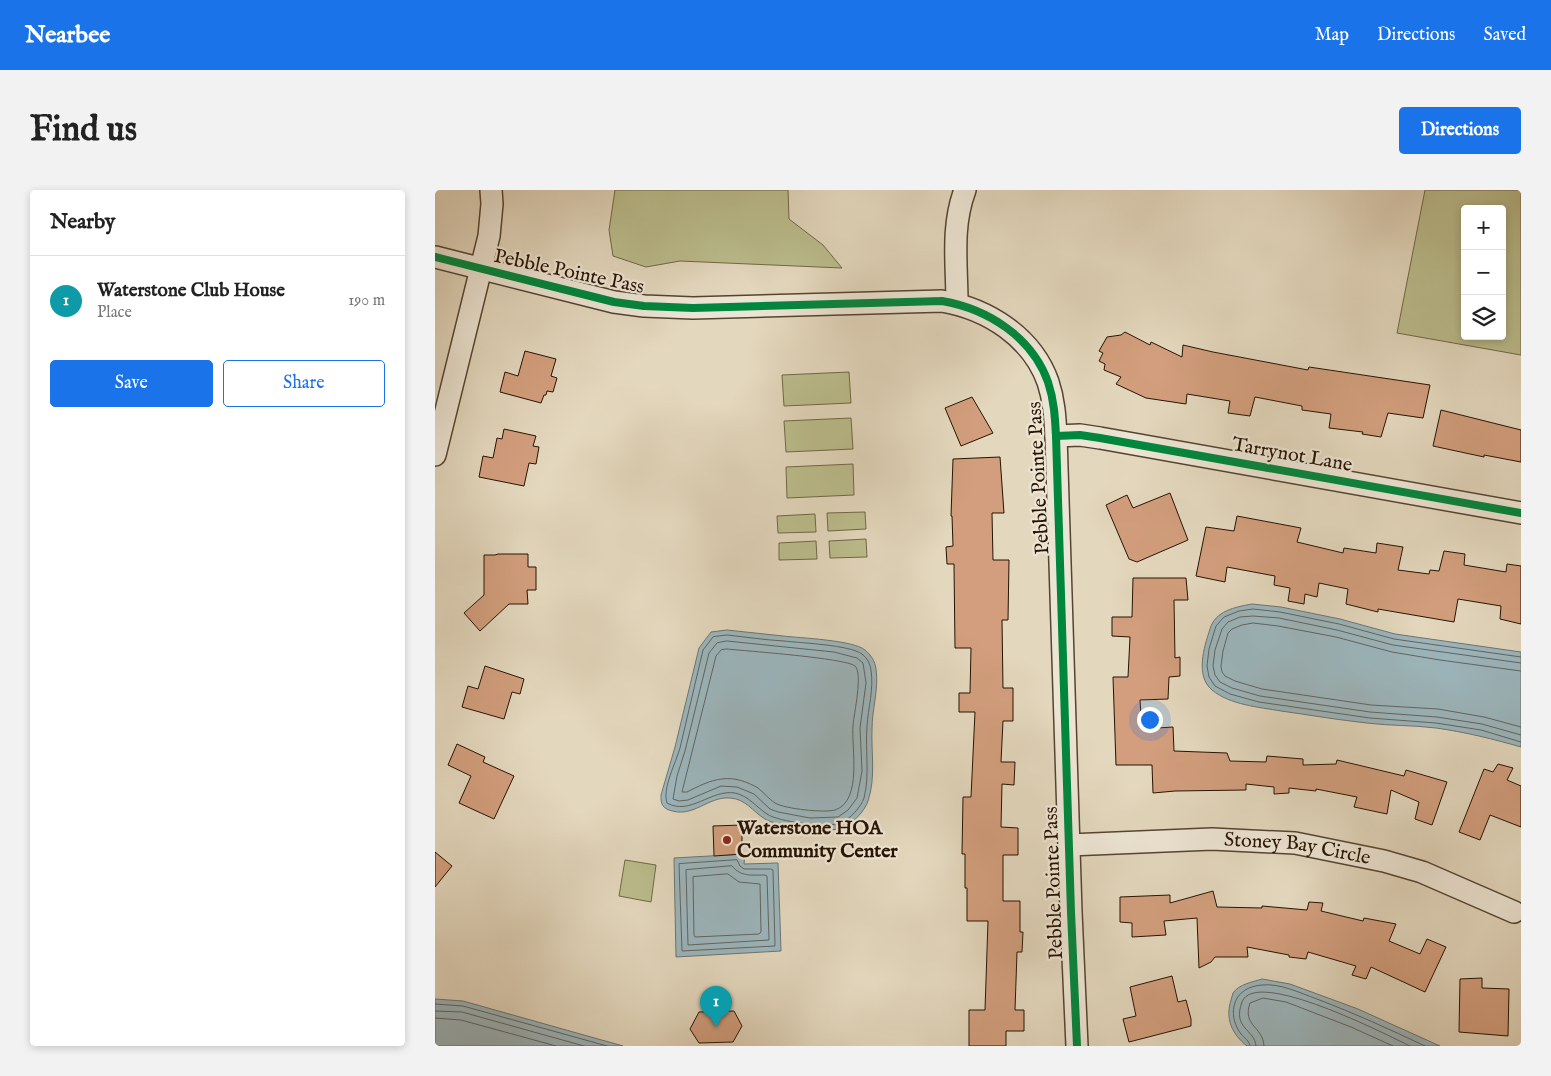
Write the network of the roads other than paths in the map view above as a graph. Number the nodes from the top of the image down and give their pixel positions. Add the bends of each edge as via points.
1 (491, 190) edge
2 (965, 190) edge
3 (435, 257) edge
4 (480, 268) junction
5 (957, 303) junction
6 (1056, 436) junction
7 (435, 455) edge
8 (1521, 513) edge
9 (1069, 845) junction
10 (1514, 912) dead end
11 (1077, 1046) edge

1 - 4 street via 489,236
2 - 5 street via 956,230
3 - 4 street, Pebble Pointe Pass
4 - 5 street, Pebble Pointe Pass via 614,302 644,306
4 - 7 street
5 - 6 street, Pebble Pointe Pass via 1003,324 1035,358 1051,394
6 - 8 street, Tarrynot Lane via 1101,438
6 - 9 street, Pebble Pointe Pass
9 - 10 street, Stoney Bay Circle via 1212,839 1295,843 1422,872
9 - 11 street, Pebble Pointe Pass

